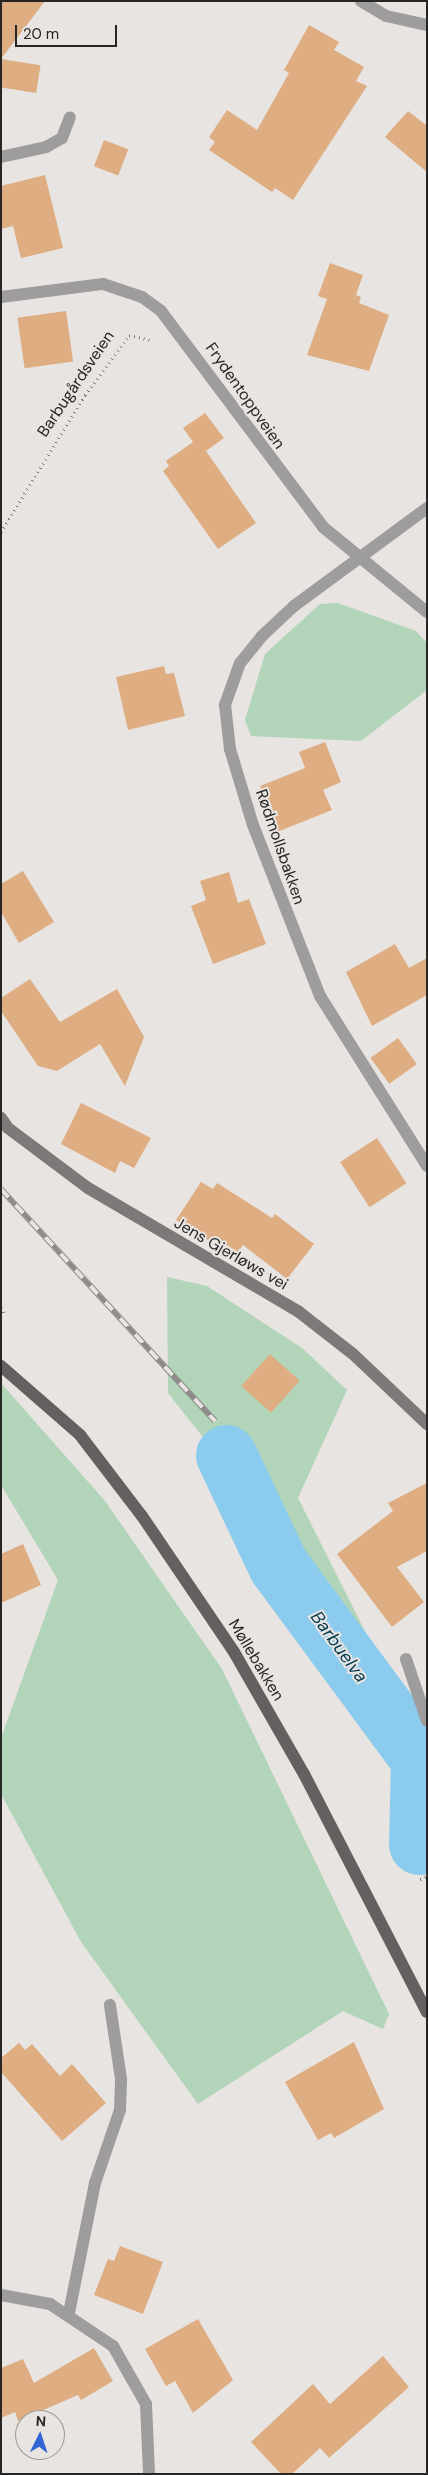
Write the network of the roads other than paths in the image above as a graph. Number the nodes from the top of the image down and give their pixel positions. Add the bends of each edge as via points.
1 (361, 1) edge
2 (427, 26) edge
3 (70, 117) dead end
4 (1, 157) edge
5 (1, 297) edge
6 (427, 508) edge
7 (357, 559) junction
8 (427, 612) edge
9 (3, 1125) edge
10 (427, 1166) edge
11 (1, 1366) edge
12 (427, 1424) edge
13 (406, 1659) dead end
14 (427, 1722) edge
15 (110, 2005) dead end
16 (427, 2012) edge
17 (1, 2295) edge
18 (69, 2313) junction
19 (149, 2474) edge

1 - 2 street via 386,16
3 - 4 street via 68,131 54,143
5 - 7 street, Frydentoppveien via 103,284 142,297 161,311 227,395 288,486
6 - 7 street, Rødmollsbakken
7 - 8 street, Frydentoppveien
7 - 10 street, Rødmollsbakken via 294,606 256,643 229,686 225,723 254,825 320,996
9 - 12 main road, Jens Gjerløws vei via 88,1188 300,1312 353,1354
11 - 16 main road, Møllebakken via 80,1435 142,1516 234,1652 304,1774
13 - 14 street
15 - 18 street via 121,2079 120,2110 95,2183
17 - 18 street via 50,2304
18 - 19 street via 113,2346 137,2382 147,2413

